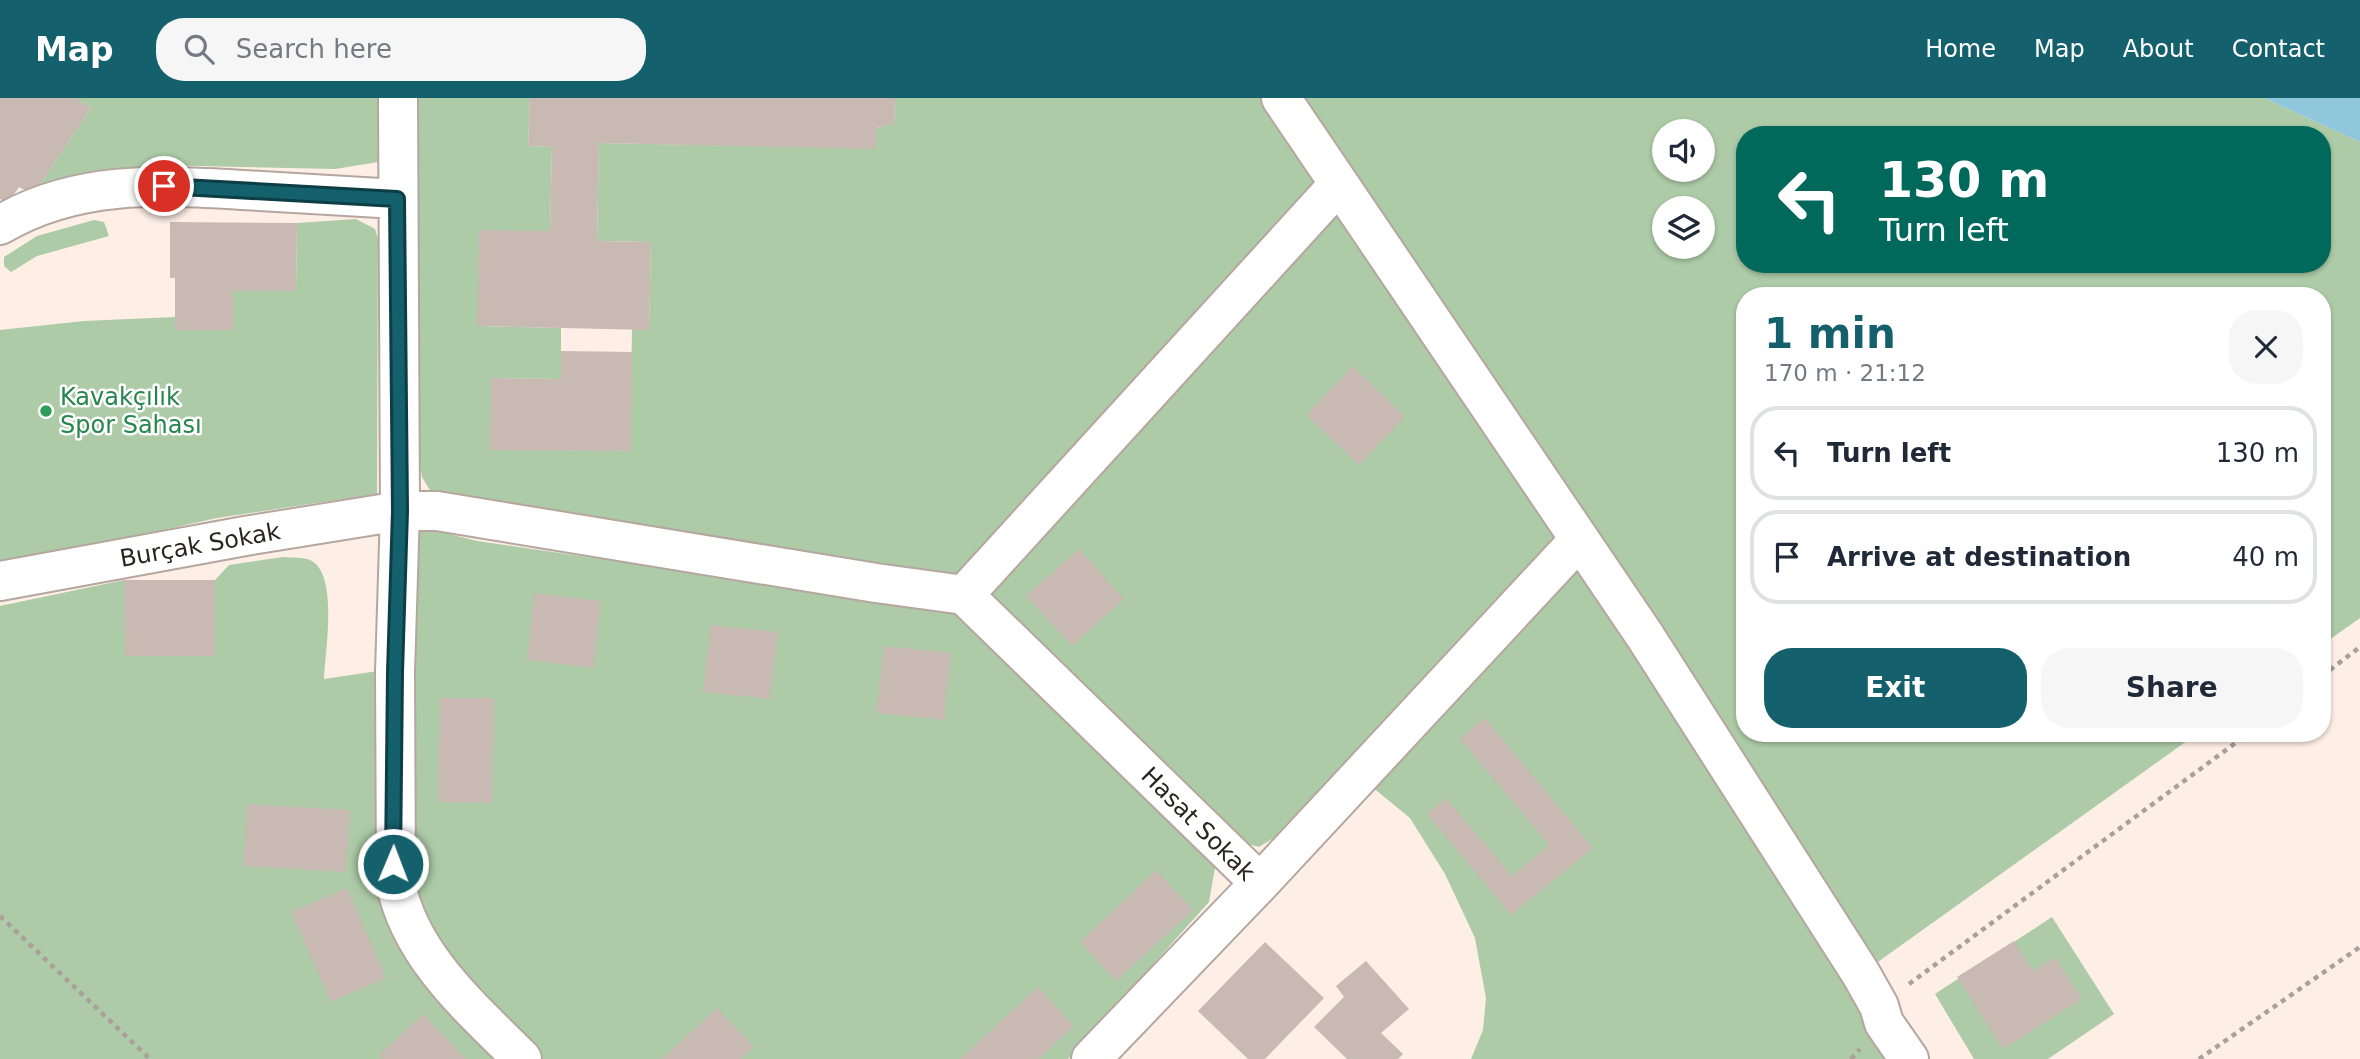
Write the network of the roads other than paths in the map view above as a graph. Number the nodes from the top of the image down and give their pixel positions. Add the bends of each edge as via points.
1 (398, 98) edge
2 (1281, 98) edge
3 (1338, 184) junction
4 (397, 199) junction
5 (0, 225) edge
6 (400, 511) junction
7 (1579, 540) junction
8 (0, 581) edge
9 (964, 595) junction
10 (1260, 883) junction
11 (522, 1059) edge
12 (1091, 1059) edge
13 (1909, 1059) edge

1 - 4 street
2 - 3 street
3 - 7 street
3 - 9 street
4 - 5 street via 145,185 66,196
4 - 6 street
6 - 8 street, Burçak Sokak
6 - 9 street, Burçak Sokak via 437,511
6 - 11 street via 393,864 399,902 414,936 442,975
7 - 10 street
7 - 13 street via 1861,974 1884,1023
9 - 10 street, Hasat Sokak
10 - 12 street, Hasat Sokak

